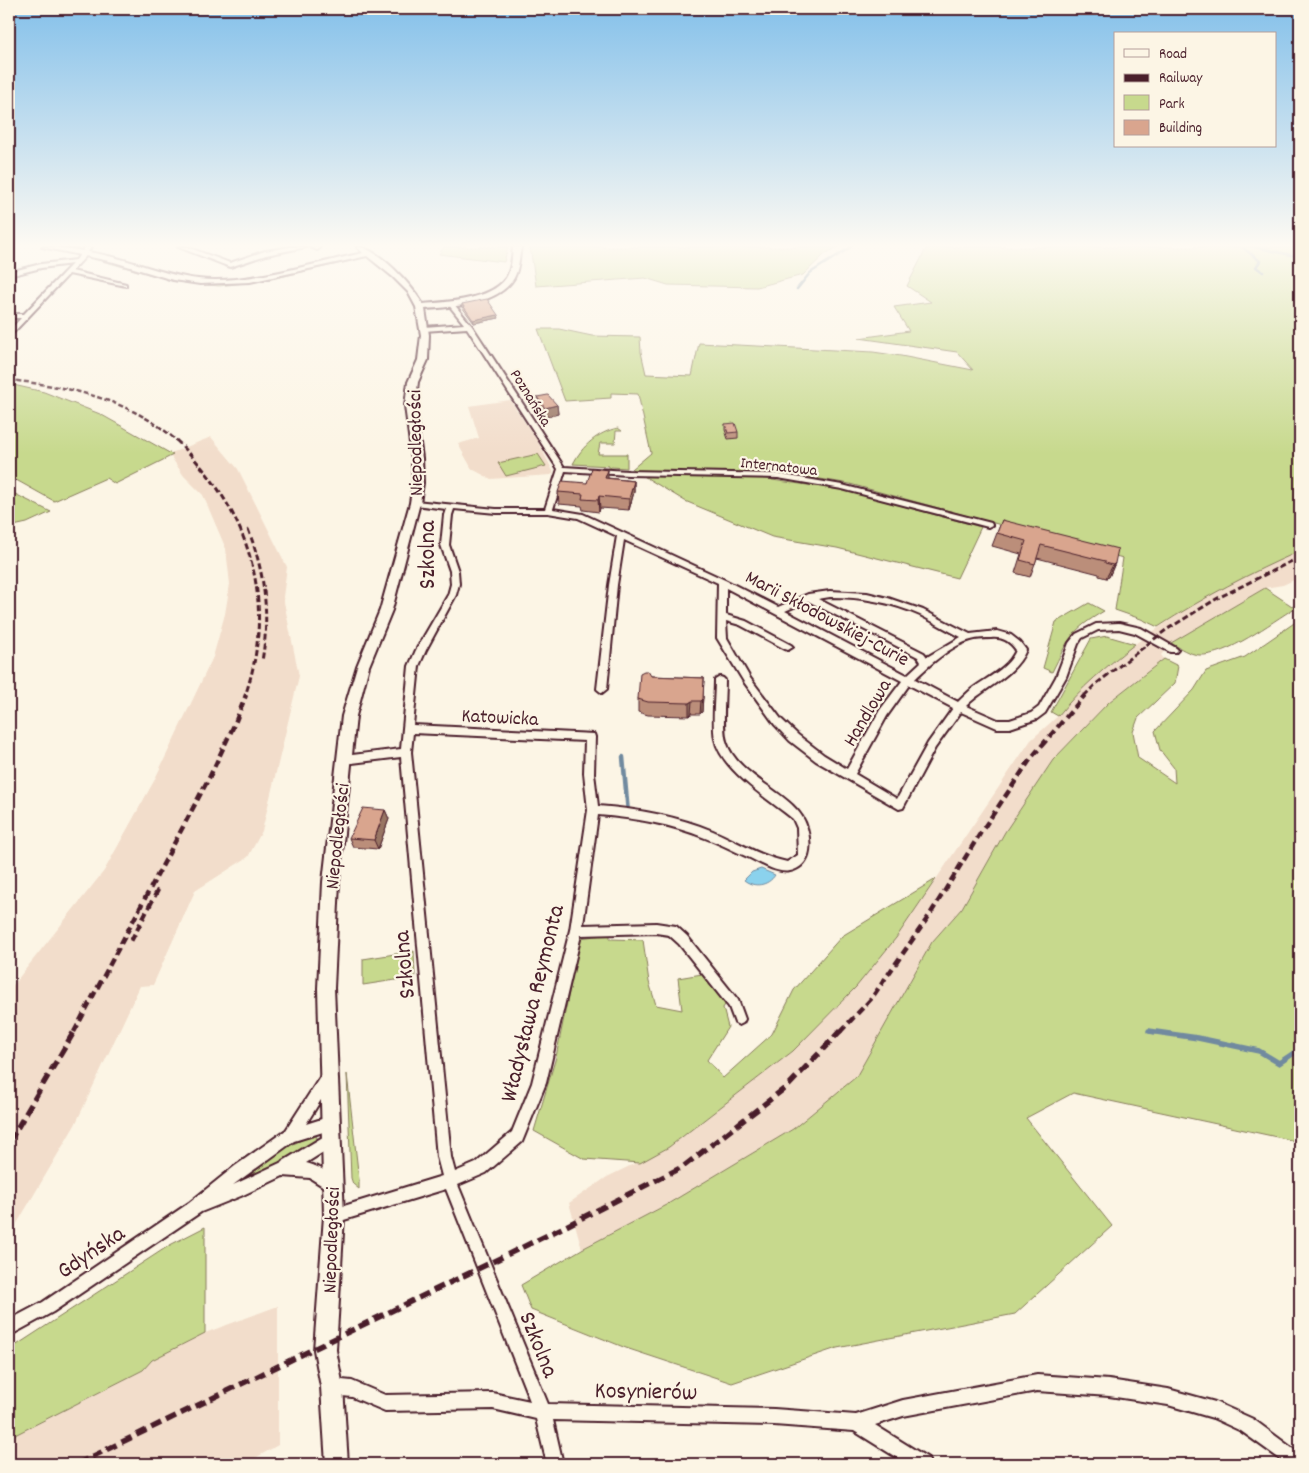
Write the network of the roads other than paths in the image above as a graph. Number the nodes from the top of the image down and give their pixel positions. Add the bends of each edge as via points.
1 (9, 316) edge
2 (27, 316) joint
3 (421, 316) edge
4 (461, 316) edge
5 (469, 326) junction
6 (424, 329) junction
7 (9, 334) edge
8 (562, 469) junction
9 (415, 503) junction
10 (451, 507) junction
11 (548, 511) junction
12 (988, 525) dead end
13 (621, 535) junction
14 (722, 582) junction
15 (808, 597) junction
16 (778, 611) junction
17 (722, 616) junction
18 (968, 637) junction
19 (788, 647) dead end
20 (1173, 650) dead end
21 (926, 663) junction
22 (908, 679) junction
23 (720, 680) dead end
24 (602, 688) dead end
25 (960, 707) junction
26 (409, 729) junction
27 (590, 737) joint
28 (406, 752) junction
29 (344, 760) junction
30 (849, 776) junction
31 (593, 810) junction
32 (576, 930) junction
33 (739, 1019) dead end
34 (329, 1077) junction
35 (331, 1131) junction
36 (291, 1135) junction
37 (280, 1170) junction
38 (450, 1181) junction
39 (332, 1185) junction
40 (194, 1208) junction
41 (334, 1216) junction
42 (9, 1328) edge
43 (332, 1387) junction
44 (543, 1412) junction
45 (856, 1423) junction
46 (337, 1464) edge
47 (555, 1464) edge
48 (922, 1464) edge
49 (1300, 1464) edge

1 - 2 street
2 - 7 street
3 - 6 main road, Niepodległości
4 - 5 street, Poznańska
5 - 6 street
5 - 8 street, Poznańska
6 - 9 main road, Niepodległości via 423,360 413,382 410,406 417,458
8 - 11 street
8 - 12 street, Internatowa via 628,474 778,476 842,487
9 - 10 street, Marii Skłodowskiej-Curie
9 - 29 main road, Niepodległości via 386,610 353,695
10 - 11 street, Marii Skłodowskiej-Curie
10 - 26 street, Szkolna via 445,545 454,571 452,596 414,666
11 - 13 street, Marii Skłodowskiej-Curie via 580,516
13 - 14 street, Marii Skłodowskiej-Curie
13 - 24 street
14 - 16 street, Marii Skłodowskiej-Curie
14 - 17 street
15 - 16 street
15 - 18 street via 842,593 874,597 920,612
15 - 21 street via 921,655
16 - 22 street, Marii Skłodowskiej-Curie
17 - 19 street via 743,623
17 - 30 street via 722,638 778,722 806,748
18 - 21 street, Handlowa
18 - 25 street via 1007,636 1021,650 1010,666
20 - 25 street, Marii Skłodowskiej-Curie via 1144,632 1130,628 1096,627 1074,642 1061,677 1042,710 1034,716 1010,724 997,724
21 - 22 street, Handlowa
22 - 25 street, Marii Skłodowskiej-Curie
22 - 30 street, Handlowa via 876,725
23 - 31 street via 720,739 725,752 738,769 797,816 802,828 803,857 788,867 774,864 708,834 659,818
25 - 30 street via 936,738 899,805
26 - 27 street, Katowicka
26 - 28 street, Szkolna
27 - 31 street, Władysława Reymonta
28 - 29 street
28 - 38 street, Szkolna via 444,1157
29 - 34 main road, Niepodległości via 328,929
31 - 32 street, Władysława Reymonta
32 - 33 street via 672,930 734,1004
32 - 38 street, Władysława Reymonta via 539,1082 517,1137 481,1168
34 - 35 main road, Niepodległości
34 - 36 street, Gdyńska
35 - 36 street, Gdyńska
35 - 37 street, Gdyńska
35 - 39 main road, Niepodległości
36 - 40 street, Gdyńska
37 - 39 street, Gdyńska via 300,1168 315,1172
37 - 40 street, Gdyńska via 240,1191
38 - 41 street, Władysława Reymonta
38 - 44 street, Szkolna
39 - 41 main road, Niepodległości
40 - 42 street, Gdyńska via 48,1307
41 - 43 main road, Niepodległości via 325,1350
43 - 44 street, Kosynierów via 352,1389 385,1403 493,1401
43 - 46 main road, Niepodległości
44 - 45 street, Kosynierów via 774,1416
44 - 47 street, Szkolna
45 - 48 street, Kosynierów
45 - 49 street via 903,1408 1037,1383 1109,1388 1168,1397 1215,1410 1247,1425

